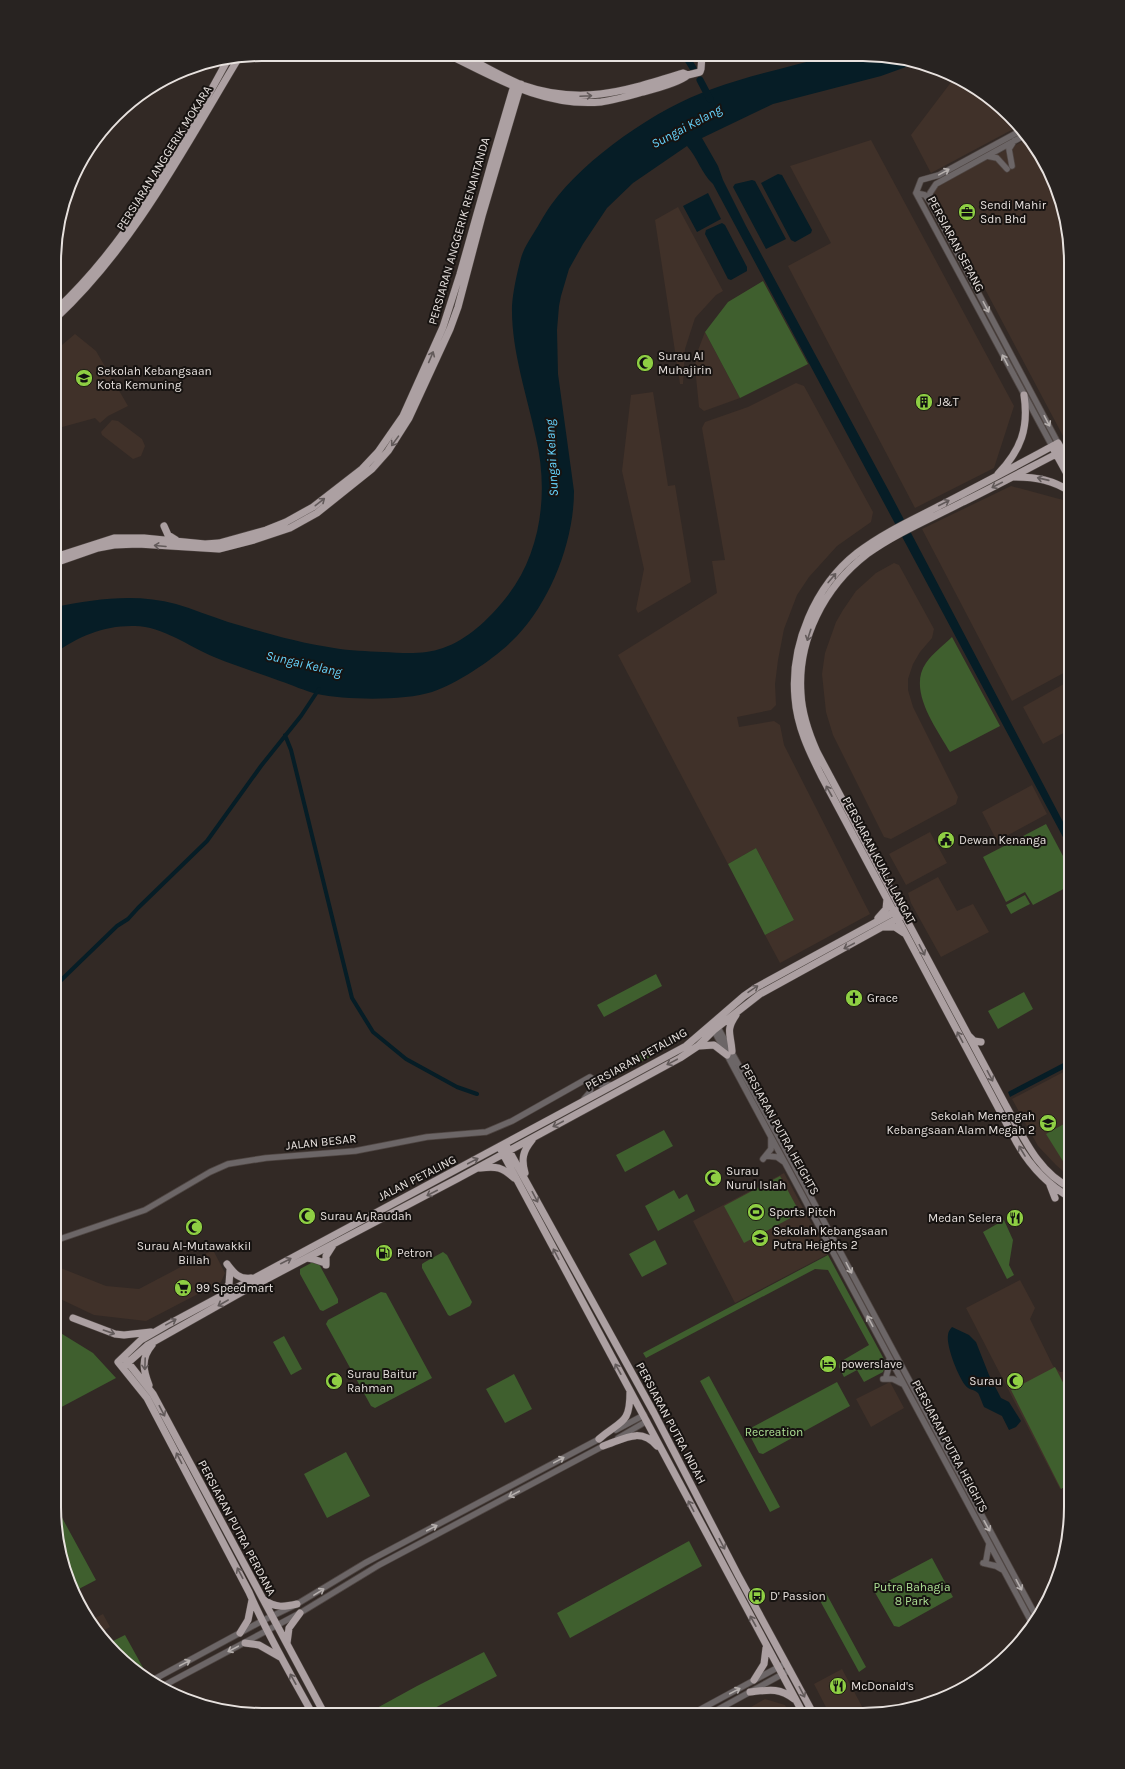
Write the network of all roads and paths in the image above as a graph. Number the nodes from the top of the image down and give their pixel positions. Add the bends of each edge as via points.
1 (463, 61) edge
2 (473, 61) edge
3 (701, 61) edge
4 (236, 63) edge
5 (224, 65) edge
6 (686, 77) junction
7 (502, 81) junction
8 (517, 86) junction
9 (542, 97) junction
10 (512, 101) junction
11 (1017, 133) edge
12 (1021, 137) edge
13 (1015, 140) junction
14 (986, 156) junction
15 (916, 193) junction
16 (930, 202) junction
17 (947, 235) junction
18 (940, 238) junction
19 (61, 305) edge
20 (454, 306) junction
21 (61, 313) edge
22 (1024, 395) junction
23 (1055, 445) junction
24 (1059, 453) junction
25 (1064, 459) edge
26 (1064, 465) edge
27 (1013, 477) junction
28 (994, 478) junction
29 (1064, 488) edge
30 (306, 515) junction
31 (910, 524) junction
32 (152, 538) junction
33 (180, 542) junction
34 (61, 555) edge
35 (61, 561) edge
36 (840, 804) junction
37 (887, 899) junction
38 (899, 913) junction
39 (872, 924) junction
40 (883, 927) junction
41 (906, 935) junction
42 (739, 1010) junction
43 (715, 1026) junction
44 (968, 1034) junction
45 (698, 1046) junction
46 (729, 1053) junction
47 (978, 1054) junction
48 (592, 1080) junction
49 (614, 1084) junction
50 (579, 1103) junction
51 (770, 1135) junction
52 (534, 1137) junction
53 (504, 1149) junction
54 (786, 1163) junction
55 (476, 1169) junction
56 (1050, 1173) junction
57 (526, 1180) junction
58 (1064, 1184) edge
59 (519, 1185) junction
60 (1064, 1192) edge
61 (1057, 1196) junction
62 (1064, 1197) edge
63 (61, 1239) edge
64 (334, 1244) junction
65 (307, 1258) junction
66 (254, 1278) junction
67 (220, 1296) junction
68 (597, 1312) junction
69 (588, 1314) junction
70 (73, 1318) dead end
71 (156, 1331) junction
72 (160, 1338) junction
73 (618, 1349) junction
74 (609, 1353) junction
75 (888, 1356) junction
76 (123, 1362) junction
77 (636, 1380) junction
78 (905, 1386) junction
79 (630, 1391) junction
80 (153, 1394) junction
81 (646, 1418) junction
82 (599, 1439) junction
83 (669, 1441) junction
84 (603, 1446) junction
85 (666, 1458) junction
86 (536, 1473) junction
87 (548, 1476) junction
88 (988, 1540) junction
89 (365, 1563) junction
90 (379, 1565) junction
91 (1004, 1572) junction
92 (249, 1592) junction
93 (262, 1599) junction
94 (297, 1604) junction
95 (300, 1613) junction
96 (1034, 1613) edge
97 (272, 1616) junction
98 (1030, 1619) edge
99 (262, 1621) junction
100 (277, 1625) junction
101 (267, 1630) junction
102 (240, 1633) junction
103 (245, 1643) junction
104 (287, 1643) junction
105 (765, 1644) junction
106 (281, 1657) junction
107 (788, 1666) junction
108 (780, 1671) junction
109 (156, 1678) edge
110 (754, 1680) junction
111 (167, 1684) edge
112 (750, 1692) junction
113 (796, 1701) junction
114 (309, 1708) edge
115 (321, 1708) edge
116 (701, 1708) edge
117 (721, 1708) edge
118 (800, 1708) edge
119 (810, 1708) edge

1 - 7 main road
2 - 8 main road
3 - 6 main road via 700,72
4 - 21 main road, PERSIARAN ANGGERIK MOKARA via 167,178 119,249
5 - 19 main road, PERSIARAN ANGGERIK MOKARA via 141,209 93,272
8 -> 6 main road via 554,94 586,96 611,93 683,73
6 - 9 main road via 646,91 602,102 578,103
7 - 8 main road
7 - 10 main road
8 - 9 main road
8 - 10 main road
9 - 10 main road via 521,96
10 - 20 main road, PERSIARAN ANGGERIK RENANTANDA
10 - 20 main road, PERSIARAN ANGGERIK RENANTANDA via 462,292
15 -> 11 street via 921,180 939,175
12 - 13 street
13 - 14 street
13 - 14 street via 1009,149 1009,167 997,158
14 - 16 street via 933,186
15 - 16 street, PERSIARAN SEPANG via 925,195
15 - 18 street, PERSIARAN SEPANG
16 - 17 street, PERSIARAN SEPANG
17 - 18 street
17 -> 23 street, PERSIARAN SEPANG
22 -> 18 street, PERSIARAN SEPANG
20 - 30 main road, PERSIARAN ANGGERIK RENANTANDA via 413,396 390,437 362,469
22 - 23 street, PERSIARAN SEPANG
22 - 28 main road via 1026,416 1021,438 1011,459
23 - 24 main road, PERSIARAN SEPANG
23 - 28 main road
24 - 25 main road, PERSIARAN SEPANG
24 - 26 main road, PERSIARAN SEPANG
24 - 27 main road
29 -> 27 main road via 1048,480
27 -> 31 main road
31 -> 28 main road
30 - 33 main road, PERSIARAN ANGGERIK RENANTANDA via 266,530 219,542
30 -> 35 main road, PERSIARAN ANGGERIK RENANTANDA via 274,534 218,549 124,544 98,548
31 - 36 main road, PERSIARAN KUALA LANGAT via 856,554 828,582 805,625 798,654 795,698 801,727 812,756
32 - 33 main road, PERSIARAN ANGGERIK RENANTANDA
32 - 33 main road via 160,534 164,526 170,537
32 - 34 main road, PERSIARAN ANGGERIK RENANTANDA via 114,538
36 - 37 main road, PERSIARAN KUALA LANGAT
36 - 38 main road, PERSIARAN KUALA LANGAT
37 - 38 main road, PERSIARAN KUALA LANGAT
37 - 39 main road via 885,911
38 - 39 main road, PERSIARAN PETALING
38 - 40 main road, PERSIARAN PETALING
38 - 41 main road, PERSIARAN KUALA LANGAT
38 -> 44 main road, PERSIARAN KUALA LANGAT
43 -> 39 main road, PERSIARAN PETALING via 757,987
40 - 41 main road via 898,928
40 -> 42 main road, PERSIARAN PETALING via 760,994
61 -> 41 main road, PERSIARAN KUALA LANGAT via 1020,1149
42 - 43 main road, PERSIARAN PETALING
42 - 46 main road via 732,1020
43 - 45 main road, PERSIARAN PETALING
43 - 46 street, PERSIARAN PUTRA HEIGHTS
43 - 49 main road, PERSIARAN PETALING via 686,1046
44 - 47 main road, PERSIARAN KUALA LANGAT
44 - 47 main road via 980,1042
45 - 46 main road via 714,1045
45 -> 52 main road, PERSIARAN PETALING
46 - 51 street, PERSIARAN PUTRA HEIGHTS
46 -> 96 street, PERSIARAN PUTRA HEIGHTS
47 -> 56 main road, PERSIARAN KUALA LANGAT via 1028,1146
48 - 49 street via 602,1085
48 - 50 street via 588,1096
48 - 63 street, JALAN BESAR via 590,1077 501,1127 486,1132 427,1137 355,1151 266,1158 228,1164 145,1210
49 - 50 main road, PERSIARAN PETALING
50 - 53 main road, PERSIARAN PETALING
51 - 54 street, PERSIARAN PUTRA HEIGHTS
51 - 54 street via 770,1149 765,1157 782,1159
52 - 53 main road, PERSIARAN PETALING
52 - 57 main road via 522,1157
53 - 55 main road, JALAN PETALING
53 - 57 main road, PERSIARAN PUTRA INDAH
53 - 59 main road, PERSIARAN PUTRA INDAH
66 -> 53 main road, JALAN PETALING
75 -> 54 street, PERSIARAN PUTRA HEIGHTS
55 - 59 main road via 490,1166 500,1168 509,1173
55 -> 64 main road, JALAN PETALING
56 - 58 main road, PERSIARAN KUALA LANGAT
56 - 61 main road
57 -> 68 main road, PERSIARAN PUTRA INDAH
69 -> 59 main road, PERSIARAN PUTRA INDAH
60 - 61 main road
61 - 62 main road, PERSIARAN KUALA LANGAT
64 - 65 main road, JALAN PETALING
64 - 65 main road via 326,1256 326,1264
65 -> 72 main road, JALAN PETALING
66 - 67 main road, JALAN PETALING
66 - 67 main road via 241,1277 228,1267 229,1284
71 -> 67 main road, JALAN PETALING
68 - 69 main road via 602,1325 600,1328
68 - 73 main road, PERSIARAN PUTRA INDAH
69 - 74 main road, PERSIARAN PUTRA INDAH
70 -> 71 main road via 115,1334
71 - 76 main road, JALAN PETALING via 141,1340
72 - 76 main road, JALAN PETALING
72 -> 80 main road via 144,1359 144,1371
73 - 74 main road via 608,1335 604,1334 602,1337
73 - 77 main road, PERSIARAN PUTRA INDAH
79 -> 74 main road, PERSIARAN PUTRA INDAH
75 - 78 street, PERSIARAN PUTRA HEIGHTS
75 - 78 street via 889,1366 884,1378 893,1379
76 - 80 main road, PERSIARAN PUTRA PERDANA
92 -> 76 main road, PERSIARAN PUTRA PERDANA via 147,1398
77 - 81 main road via 648,1408
77 - 83 main road, PERSIARAN PUTRA INDAH
78 - 88 street, PERSIARAN PUTRA HEIGHTS
79 - 81 main road, PERSIARAN PUTRA INDAH
79 - 82 main road via 630,1408 626,1418
80 -> 93 main road, PERSIARAN PUTRA PERDANA
81 - 82 street
81 - 83 main road via 655,1422
81 - 84 street
81 - 85 main road, PERSIARAN PUTRA INDAH
86 -> 82 street
83 -> 107 main road, PERSIARAN PUTRA INDAH
84 - 85 main road via 628,1436 638,1436 651,1440
84 - 87 street
105 -> 85 main road, PERSIARAN PUTRA INDAH
86 - 87 street via 545,1472
89 -> 86 street
87 -> 90 street
88 - 91 street, PERSIARAN PUTRA HEIGHTS
88 - 91 street via 989,1548 984,1562
89 - 90 street via 367,1568
94 -> 89 street
90 - 95 street
91 - 98 street, PERSIARAN PUTRA HEIGHTS
92 - 99 main road, PERSIARAN PUTRA PERDANA
92 - 102 main road via 252,1598 250,1612
93 - 94 main road via 275,1606
93 - 97 main road, PERSIARAN PUTRA PERDANA
94 - 97 street
95 - 100 street
95 - 104 main road via 289,1628
97 - 99 street
97 - 100 main road, PERSIARAN PUTRA PERDANA
99 - 101 main road, PERSIARAN PUTRA PERDANA
99 - 102 street
100 - 101 street
100 - 104 main road, PERSIARAN PUTRA PERDANA
101 - 103 street
101 - 106 main road, PERSIARAN PUTRA PERDANA
109 -> 102 street
103 - 106 main road via 259,1645
103 -> 111 street
104 - 115 main road, PERSIARAN PUTRA PERDANA
105 - 108 main road, PERSIARAN PUTRA INDAH
105 - 110 main road via 764,1664
114 -> 106 main road, PERSIARAN PUTRA PERDANA
107 - 108 street
107 -> 119 main road, PERSIARAN PUTRA INDAH
108 - 110 street
108 - 112 street
108 - 113 main road, PERSIARAN PUTRA INDAH
116 -> 110 street
112 - 113 main road via 774,1690
112 - 117 street
113 - 118 main road, PERSIARAN PUTRA INDAH

